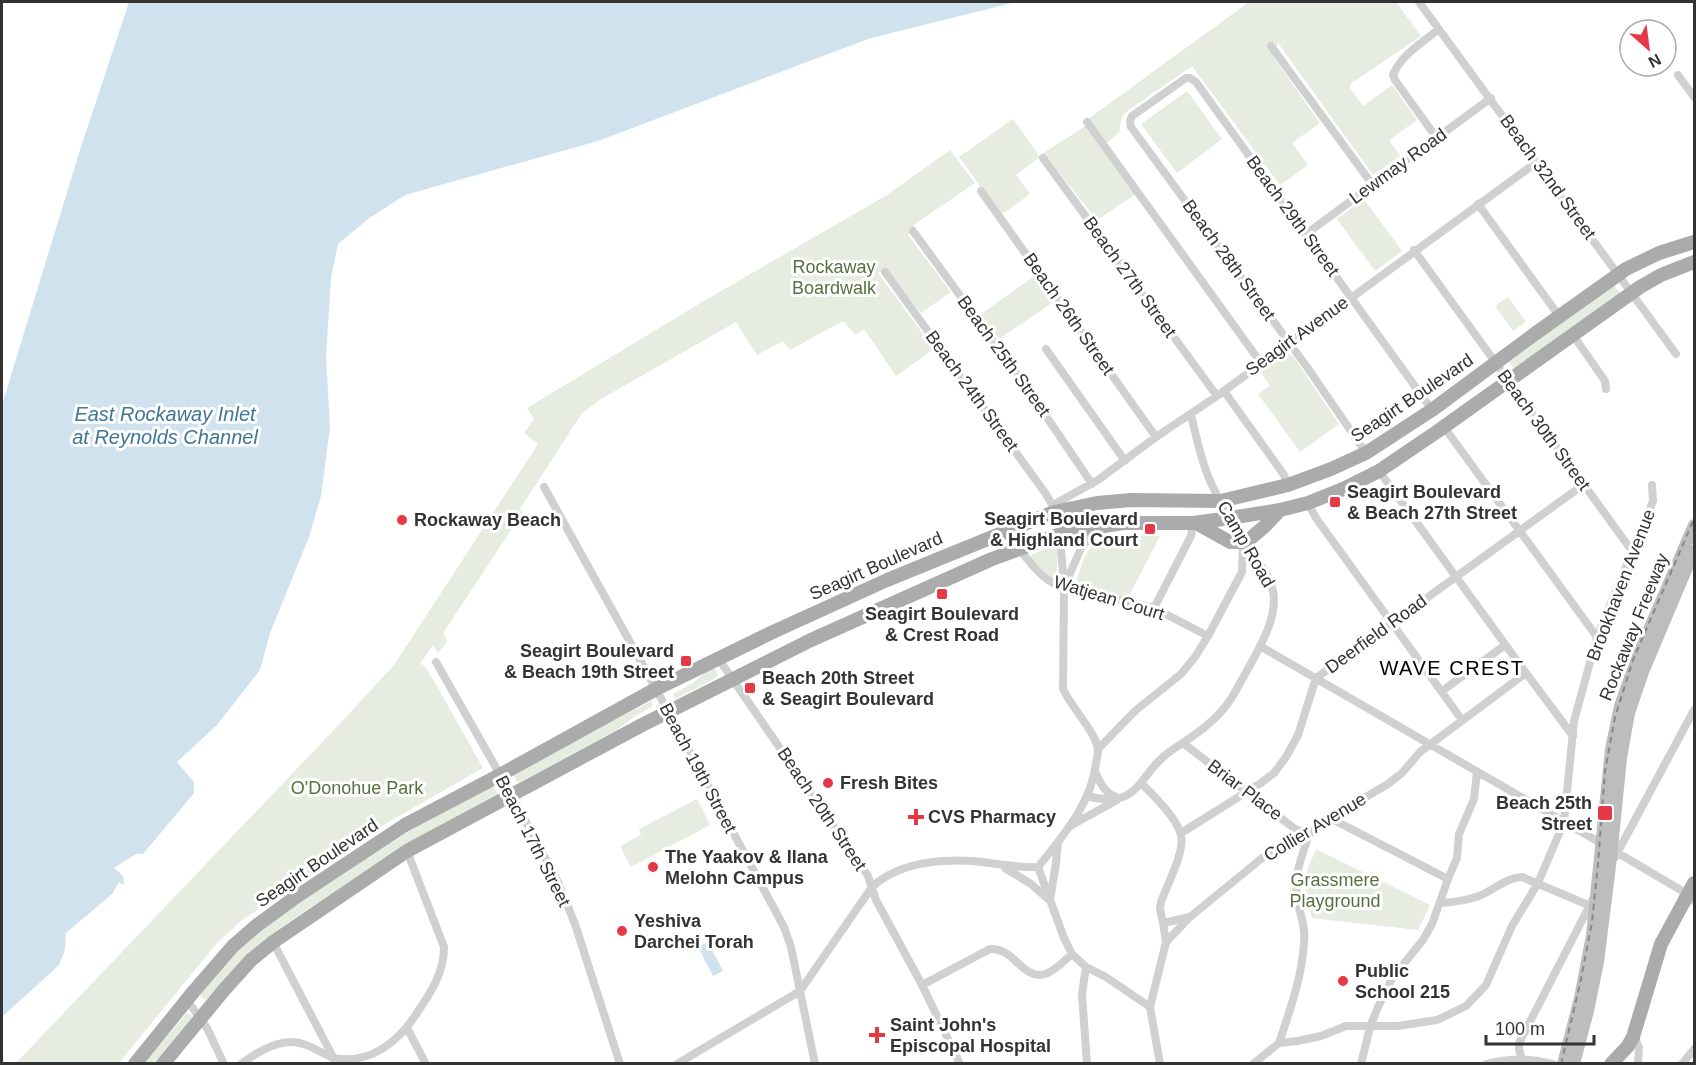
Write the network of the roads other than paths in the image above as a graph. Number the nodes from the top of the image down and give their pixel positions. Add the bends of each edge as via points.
1 (1419, 2) edge
2 (1439, 29) junction
3 (1271, 46) dead end
4 (1678, 75) dead end
5 (1196, 82) joint
6 (1695, 97) edge
7 (1491, 98) junction
8 (1087, 122) dead end
9 (1436, 137) junction
10 (1043, 158) dead end
11 (1537, 162) junction
12 (1372, 184) junction
13 (981, 191) dead end
14 (1478, 204) junction
15 (913, 231) dead end
16 (1306, 234) junction
17 (1695, 242) edge
18 (1414, 250) junction
19 (1695, 262) edge
20 (885, 272) dead end
21 (1619, 274) junction
22 (1632, 292) junction
23 (1351, 297) junction
24 (1560, 316) junction
25 (1573, 335) junction
26 (1289, 342) junction
27 (1046, 349) dead end
28 (1676, 354) dead end
29 (1496, 362) junction
30 (1261, 363) junction
31 (1509, 382) junction
32 (1606, 389) dead end
33 (1220, 393) junction
34 (1432, 410) junction
35 (1191, 414) junction
36 (1444, 427) junction
37 (1156, 437) junction
38 (1366, 453) junction
39 (1125, 460) junction
40 (1379, 471) junction
41 (1092, 483) junction
42 (1652, 484) dead end
43 (1288, 485) junction
44 (1583, 485) junction
45 (544, 487) dead end
46 (1221, 501) junction
47 (1308, 502) junction
48 (1054, 509) junction
49 (1280, 510) junction
50 (1230, 519) junction
51 (1195, 523) junction
52 (1695, 525) edge
53 (1090, 528) junction
54 (1520, 530) junction
55 (1060, 534) junction
56 (1243, 542) junction
57 (1019, 549) junction
58 (1632, 551) junction
59 (1695, 551) edge
60 (1242, 572) junction
61 (1266, 574) junction
62 (1456, 576) junction
63 (1064, 588) junction
64 (1154, 608) junction
65 (1392, 623) junction
66 (1209, 636) junction
67 (1597, 637) junction
68 (1505, 645) junction
69 (1260, 646) junction
70 (718, 658) junction
71 (436, 662) dead end
72 (1526, 673) junction
73 (1316, 678) junction
74 (733, 679) junction
75 (656, 689) junction
76 (1442, 691) junction
77 (1695, 710) edge
78 (667, 712) junction
79 (1462, 720) junction
80 (1573, 736) junction
81 (1183, 743) junction
82 (1431, 745) junction
83 (1098, 749) junction
84 (1095, 771) junction
85 (1477, 772) junction
86 (500, 775) junction
87 (1141, 783) junction
88 (1247, 792) junction
89 (511, 794) junction
90 (1087, 796) junction
91 (1120, 798) junction
92 (1330, 818) junction
93 (1564, 822) junction
94 (1069, 826) junction
95 (1180, 833) junction
96 (1309, 834) junction
97 (1058, 842) junction
98 (1611, 848) junction
99 (407, 851) junction
100 (1002, 866) junction
101 (1038, 867) junction
102 (1448, 879) junction
103 (1538, 883) junction
104 (872, 887) junction
105 (1692, 893) edge
106 (1050, 901) junction
107 (1440, 903) junction
108 (1593, 906) junction
109 (1190, 917) junction
110 (1163, 923) junction
111 (273, 942) junction
112 (1166, 942) junction
113 (1072, 954) junction
114 (1086, 967) junction
115 (922, 986) junction
116 (800, 990) junction
117 (187, 1000) junction
118 (1150, 1007) junction
119 (200, 1018) junction
120 (1370, 1026) junction
121 (407, 1028) junction
122 (1634, 1034) junction
123 (1279, 1042) junction
124 (1695, 1049) edge
125 (336, 1061) edge
126 (1522, 1062) edge
127 (135, 1064) edge
128 (163, 1064) edge
129 (224, 1064) edge
130 (241, 1064) edge
131 (426, 1064) edge
132 (620, 1064) edge
133 (677, 1064) edge
134 (815, 1064) edge
135 (960, 1064) edge
136 (1087, 1064) edge
137 (1160, 1064) edge
138 (1253, 1064) edge
139 (1361, 1064) edge
140 (1486, 1064) edge
141 (1553, 1064) edge
142 (1563, 1064) edge
143 (1574, 1064) edge
144 (1611, 1064) edge
145 (1638, 1064) edge
146 (1682, 1064) edge

1 - 2 street, Beach 32nd Street
2 - 7 street, Beach 32nd Street
2 - 9 street via 1403,58 1393,75
3 - 12 street
4 - 6 street
5 - 16 street, Beach 29th Street
5 - 26 street, Beach 28th Street via 1185,78 1132,116 1131,127
7 - 9 street, Lewmay Road
7 - 11 street, Beach 32nd Street
8 - 30 street, Beach 28th Street
9 - 12 street, Lewmay Road
10 - 33 street, Beach 27th Street
11 - 14 street, Seagirt Avenue
11 - 21 street, Beach 32nd Street
12 - 16 street, Lewmay Road
13 - 37 street, Beach 26th Street
14 - 18 street, Seagirt Avenue
14 - 24 street
15 - 41 street, Beach 25th Street
16 - 23 street, Beach 29th Street
17 - 21 main road, Seagirt Boulevard via 1659,252
18 - 23 street, Seagirt Avenue
18 - 29 street, Beach 30th Street
19 - 22 main road
20 - 48 street, Beach 24th Street
21 - 22 street, Beach 32nd Street
21 - 24 main road, Seagirt Boulevard
22 - 25 main road
22 - 28 street, Beach 32nd Street
23 - 26 street, Seagirt Avenue
23 - 34 street, Beach 29th Street
24 - 29 main road, Seagirt Boulevard
25 - 31 main road
25 - 32 street via 1605,381
26 - 30 street, Seagirt Avenue
26 - 38 street, Beach 28th Street
27 - 39 street
29 - 31 street, Beach 30th Street
29 - 34 main road, Seagirt Boulevard
30 - 33 street, Seagirt Avenue
31 - 36 main road
31 - 44 street, Beach 30th Street
33 - 35 street, Seagirt Avenue
33 - 43 street, Beach 27th Street via 1281,470
34 - 38 main road, Seagirt Boulevard
35 - 37 street, Seagirt Avenue
35 - 46 street, Camp Road via 1197,443
36 - 40 main road
36 - 54 street
37 - 39 street, Seagirt Avenue
38 - 43 main road, Seagirt Boulevard
39 - 41 street, Seagirt Avenue
40 - 47 main road
40 - 62 street
41 - 48 street, Seagirt Avenue
42 - 58 street, Brookhaven Avenue via 1653,501
43 - 46 main road, Seagirt Boulevard
44 - 54 street, Deerfield Road
44 - 58 street, Beach 30th Street
45 - 75 street, Beach 19th Street
46 - 48 main road, Seagirt Boulevard via 1131,500
46 - 50 street, Camp Road
47 - 49 main road
47 - 65 street
48 - 70 main road, Seagirt Boulevard via 897,575
49 - 50 main road
49 - 56 main road
50 - 51 main road
50 - 56 street, Camp Road
51 - 53 main road via 1123,523
51 - 56 main road via 1230,542
51 - 64 street
52 - 98 street, Rockaway Freeway via 1624,692 1611,749
53 - 55 main road
53 - 63 street
54 - 62 street, Deerfield Road
54 - 67 street
55 - 57 main road
55 - 63 street
56 - 60 street
56 - 61 street, Camp Road
57 - 63 street, Watjean Court via 1050,582
57 - 74 main road
58 - 67 street, Brookhaven Avenue
59 - 98 street, Rockaway Freeway via 1632,702
60 - 61 street via 1253,566
60 - 66 street
61 - 69 street, Camp Road via 1275,602
62 - 65 street, Deerfield Road
62 - 68 street
63 - 64 street, Watjean Court
63 - 83 street via 1063,688
64 - 66 street, Watjean Court
65 - 73 street, Deerfield Road
65 - 76 street
66 - 83 street via 1181,674 1135,711
67 - 80 street, Brookhaven Avenue
68 - 72 street
68 - 76 street
69 - 73 street
69 - 81 street, Camp Road via 1225,707
70 - 74 street, Beach 20th Street
70 - 75 main road, Seagirt Boulevard
71 - 86 street, Beach 17th Street
72 - 79 street, Collier Avenue
72 - 80 street
73 - 82 street
73 - 88 street, Deerfield Road via 1298,735 1286,757 1274,773
74 - 78 main road
74 - 104 street, Beach 20th Street
75 - 78 street, Beach 19th Street
75 - 86 main road, Seagirt Boulevard
76 - 79 street
77 - 98 street
78 - 89 main road
78 - 116 street, Beach 19th Street via 784,927
79 - 82 street, Collier Avenue
80 - 93 street, Brookhaven Avenue
81 - 87 street, Camp Road via 1159,760
81 - 88 street, Briar Place
82 - 85 street
82 - 92 street, Collier Avenue via 1388,784
83 - 84 street
84 - 90 street
84 - 91 street via 1106,792
85 - 93 street
85 - 102 street via 1474,799 1459,834 1457,858
86 - 89 street, Beach 17th Street
86 - 117 main road, Seagirt Boulevard via 405,825 293,899 233,946
87 - 91 street, Camp Road via 1131,794
87 - 95 street via 1161,803
88 - 95 street, Deerfield Road
88 - 96 street, Briar Place via 1295,829
89 - 99 main road
89 - 132 street, Beach 17th Street via 558,882 575,924
90 - 91 street
90 - 94 street
91 - 94 street, Camp Road
92 - 96 street, Collier Avenue
92 - 102 street
93 - 98 street
93 - 103 street, Brookhaven Avenue
94 - 97 street
95 - 110 street via 1178,857 1161,902
96 - 109 street, Collier Avenue via 1288,840 1267,854
96 - 123 street via 1295,876 1304,923 1302,964
97 - 101 street
97 - 106 street
98 - 105 street
98 - 108 street, Rockaway Freeway
98 - 143 street, Rockaway Freeway via 1594,984
99 - 111 main road
99 - 121 street via 444,947 440,973
100 - 101 street
100 - 104 street via 949,860 924,864 899,871
100 - 106 street
101 - 106 street
102 - 107 street
103 - 107 street via 1514,877 1480,896
103 - 108 street
103 - 120 street, Brookhaven Avenue via 1512,926 1486,986 1473,1000 1437,1020
104 - 115 street, Beach 20th Street
104 - 116 street
105 - 122 main road via 1661,944
106 - 113 street
107 - 120 street via 1423,940 1394,977
108 - 126 street via 1519,1043
108 - 142 street, Rockaway Freeway via 1580,998
109 - 110 street, Collier Avenue
109 - 112 street, Collier Avenue
110 - 112 street
111 - 119 main road via 251,960
111 - 125 street
112 - 118 street
113 - 114 street
113 - 115 street via 1052,971 1037,975 1007,953 990,949
114 - 118 street
114 - 136 street via 1082,994
115 - 135 street, Beach 20th Street
116 - 133 street
116 - 134 street, Beach 19th Street
117 - 119 street
117 - 127 main road, Seagirt Boulevard
118 - 137 street
119 - 128 main road
119 - 129 street
120 - 123 street, Brookhaven Avenue via 1346,1026 1322,1036
120 - 139 street
121 - 125 street via 378,1056 352,1063
121 - 131 street
122 - 144 main road
122 - 145 street via 1639,1048
123 - 138 street
124 - 146 street
125 - 130 street via 316,1049 291,1042 268,1048
126 - 140 street via 1502,1060
126 - 141 street via 1538,1060

